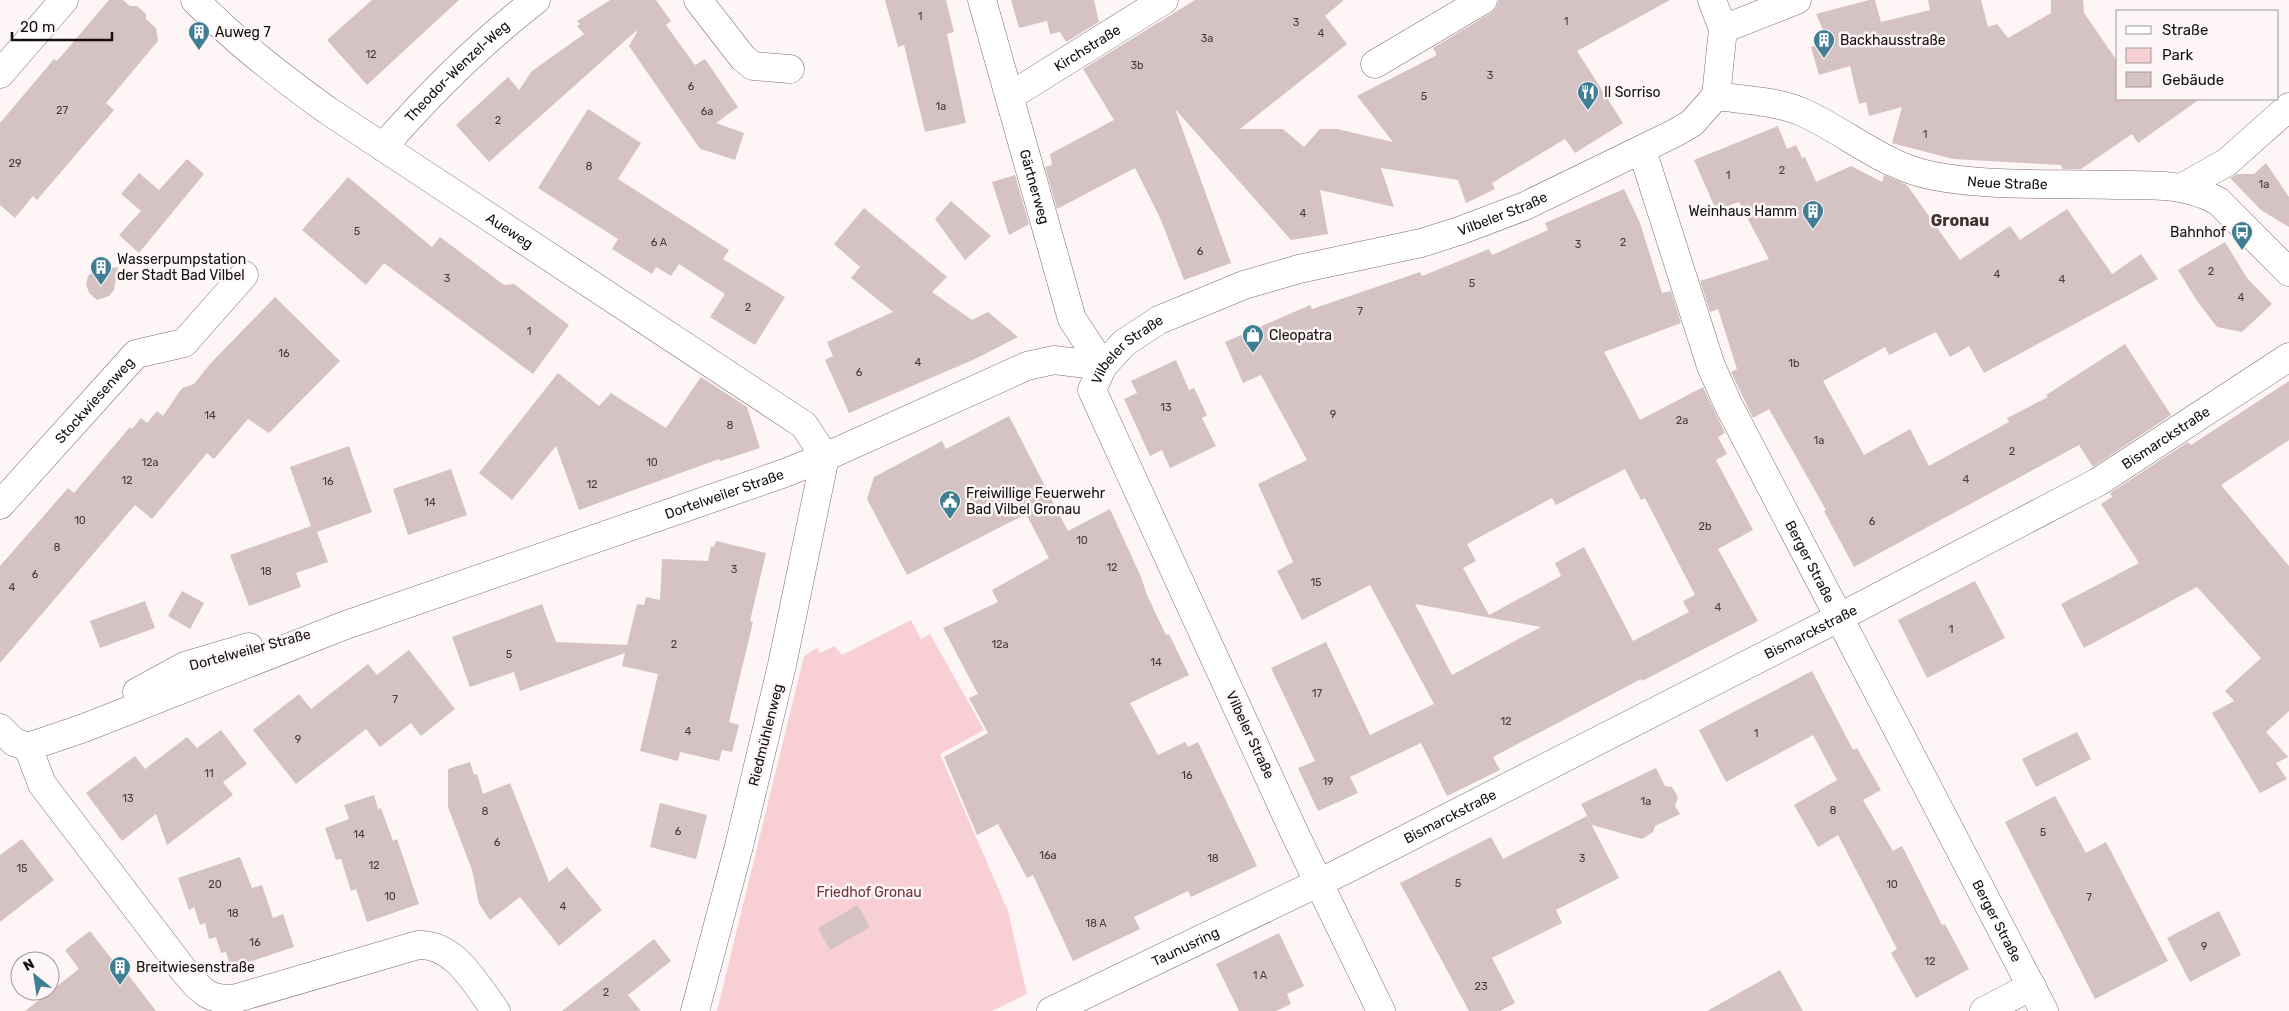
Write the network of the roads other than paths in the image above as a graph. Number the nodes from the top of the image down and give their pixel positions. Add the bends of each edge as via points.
1 (64, 0) edge
2 (195, 0) edge
3 (536, 0) edge
4 (698, 0) edge
5 (982, 0) edge
6 (1164, 0) edge
7 (1483, 0) edge
8 (1712, 0) edge
9 (1797, 0) edge
10 (1723, 29) junction
11 (1375, 64) dead end
12 (790, 69) dead end
13 (0, 74) edge
14 (1010, 96) junction
15 (1716, 96) junction
16 (2289, 107) edge
17 (383, 147) junction
18 (1642, 150) junction
19 (2183, 187) junction
20 (2289, 272) edge
21 (244, 275) dead end
22 (2289, 357) edge
23 (1103, 366) junction
24 (825, 457) junction
25 (0, 505) edge
26 (1840, 617) junction
27 (10, 742) edge
28 (1318, 883) junction
29 (2032, 986) junction
30 (496, 1011) edge
31 (695, 1011) edge
32 (1051, 1011) edge
33 (1381, 1011) edge
34 (1984, 1011) edge
35 (2044, 1011) edge

1 - 13 street
2 - 17 street, Aueweg via 268,67
3 - 17 street, Theodor-Wenzel-Weg via 467,57 423,100
4 - 12 street via 743,58 753,66
5 - 14 street, Gärtnerweg
6 - 14 street, Kirchstraße
7 - 11 street
8 - 10 street
9 - 10 street
10 - 15 street
14 - 23 street, Gärtnerweg via 1072,319
15 - 18 street, Vilbeler Straße via 1692,123
15 - 19 street, Neue Straße via 1802,112 1894,164 1934,176 2005,182
16 - 19 street via 2227,162
17 - 24 street, Aueweg via 804,425
18 - 23 street, Vilbeler Straße via 1525,206 1460,230 1421,243 1299,269 1244,285 1159,320 1124,343
18 - 26 street, Berger Straße via 1719,386
19 - 20 street, Neue Straße via 2218,201
21 - 25 street, Stockwiesenweg via 184,342 136,354
22 - 26 street, Bismarckstraße via 2098,482
23 - 24 street, Dortelweiler Straße via 1054,360 1027,366
23 - 28 street, Vilbeler Straße via 1092,390
24 - 27 street, Dortelweiler Straße via 343,626 232,651 185,666 135,693 84,728
24 - 31 street, Riedmühlenweg via 782,665
26 - 28 street, Bismarckstraße
26 - 29 street, Berger Straße
27 - 30 street via 185,972 210,996 222,1000 237,998 418,945 428,945 440,948 460,964
28 - 32 street, Taunusring
28 - 33 street, Vilbeler Straße
29 - 34 street
29 - 35 street, Berger Straße

